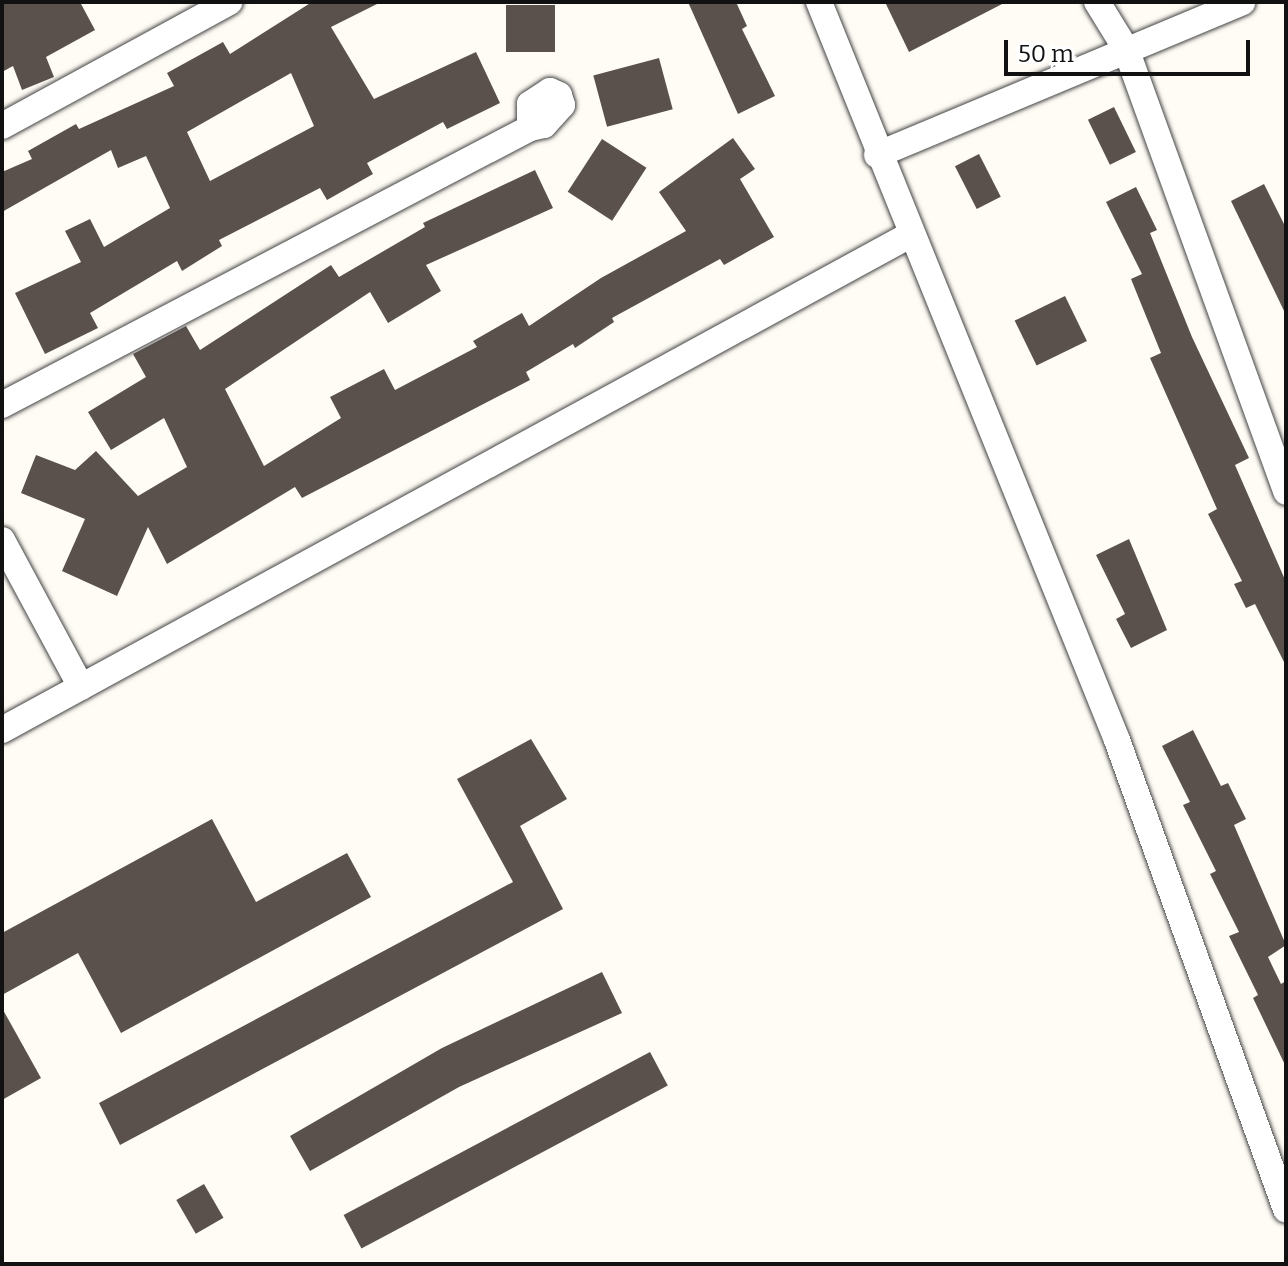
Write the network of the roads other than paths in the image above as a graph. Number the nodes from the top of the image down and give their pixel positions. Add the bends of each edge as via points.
1 (229, 2) edge
2 (819, 2) edge
3 (1097, 2) edge
4 (1242, 2) edge
5 (1126, 49) junction
6 (2, 126) edge
7 (530, 128) dead end
8 (877, 155) junction
9 (910, 235) junction
10 (2, 405) edge
11 (1286, 492) edge
12 (2, 540) edge
13 (81, 687) junction
14 (2, 730) edge
15 (1286, 1209) edge

1 - 6 street
2 - 8 street
3 - 5 street
4 - 5 street
5 - 8 street
5 - 11 street
7 - 10 street
8 - 9 street
9 - 13 street
9 - 15 street via 1117,740
12 - 13 street
13 - 14 street

